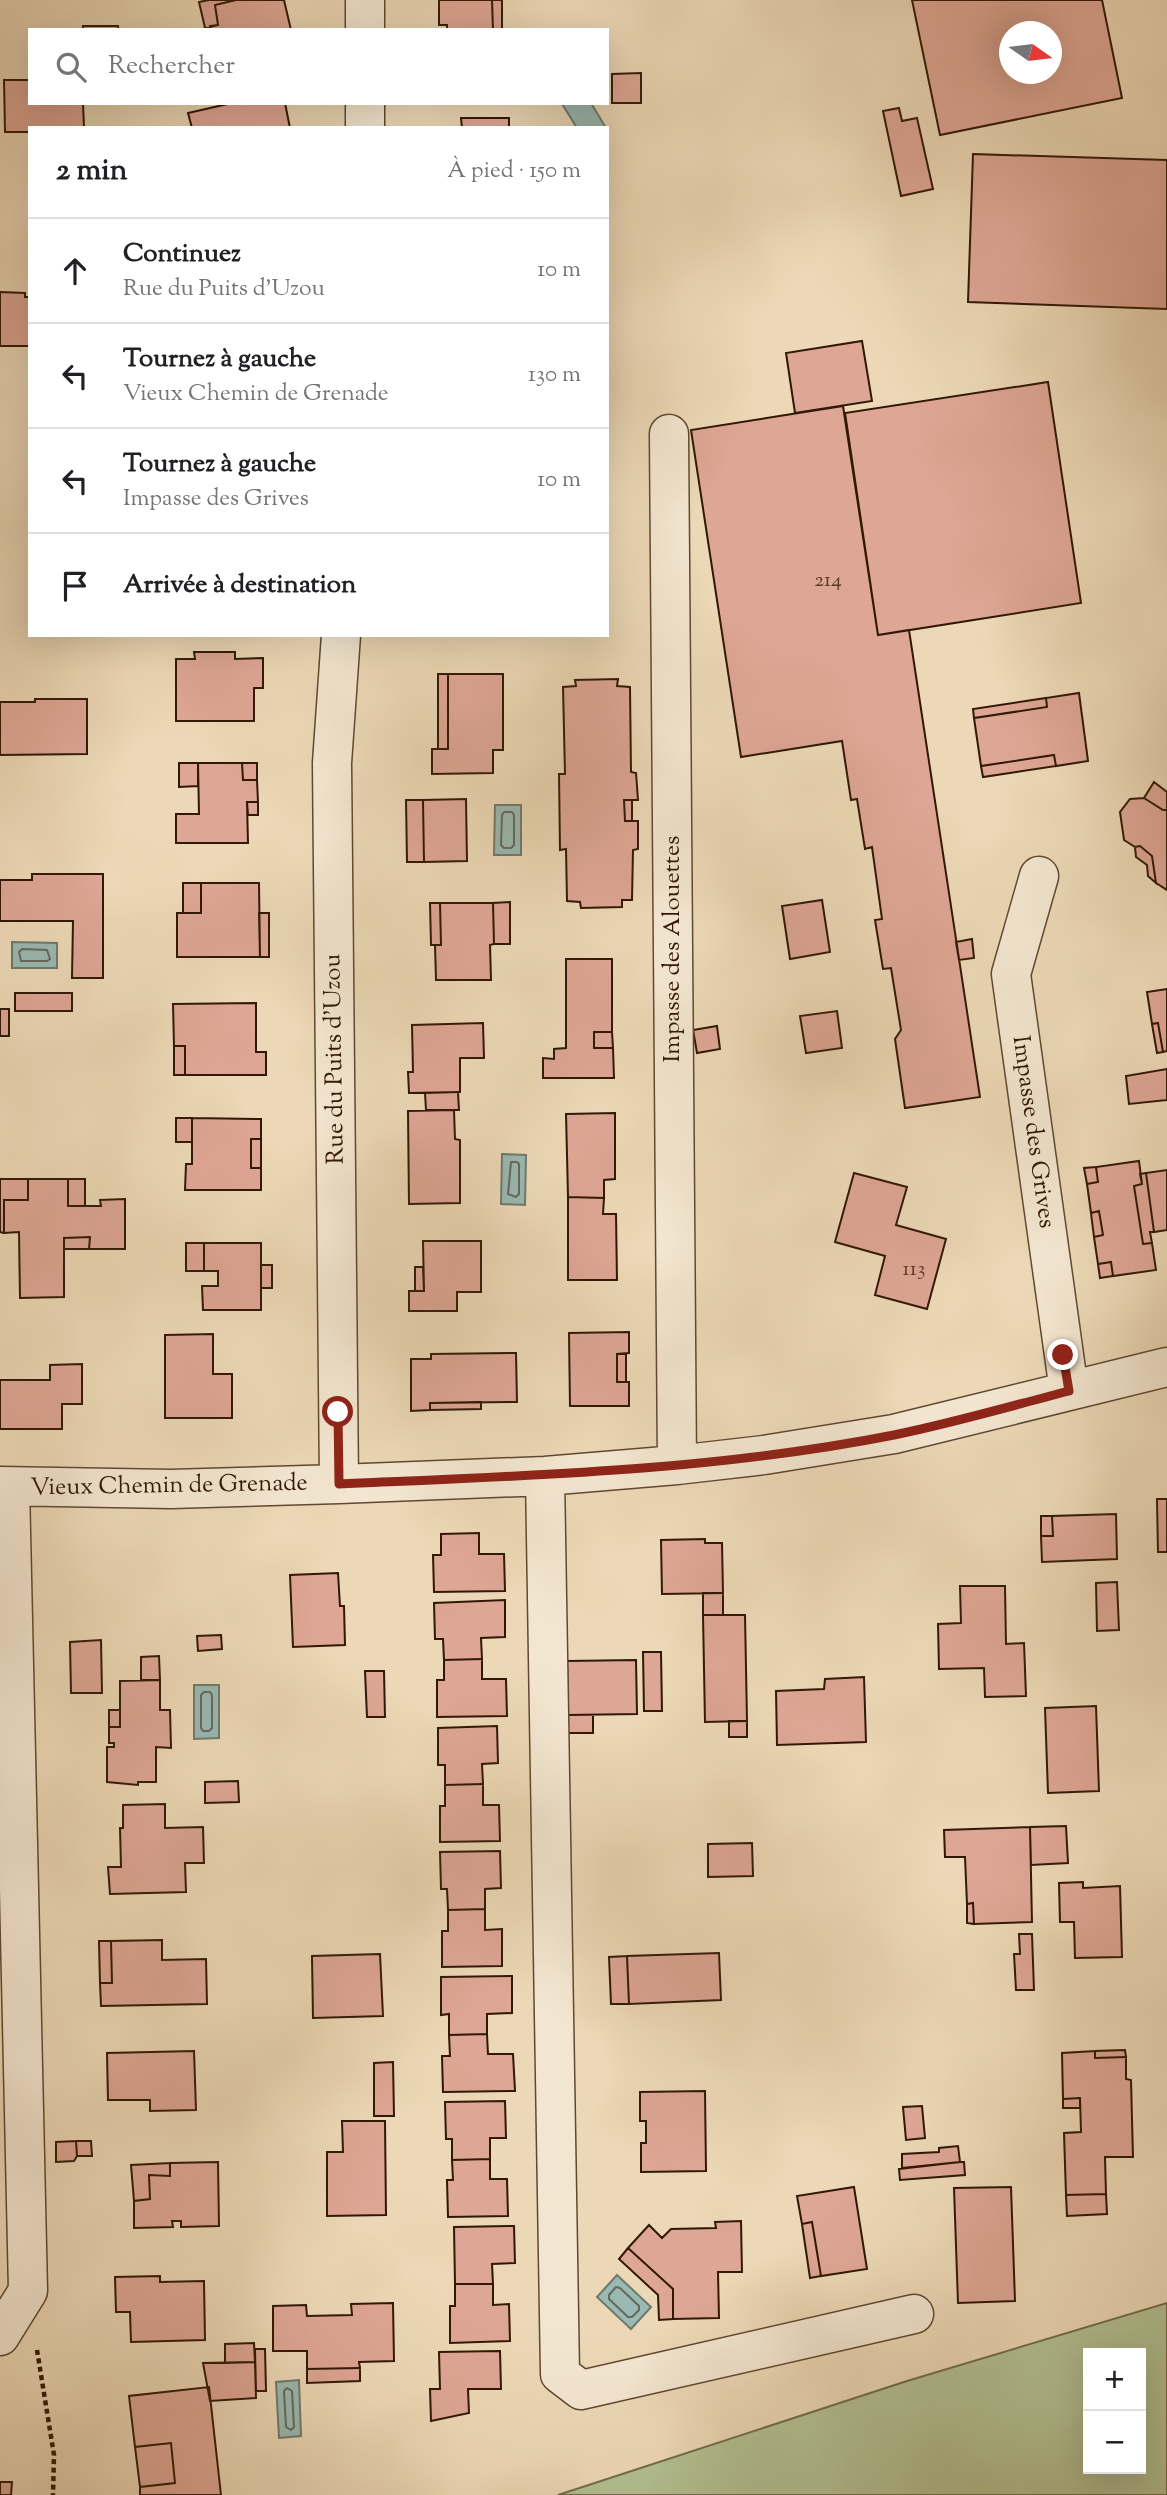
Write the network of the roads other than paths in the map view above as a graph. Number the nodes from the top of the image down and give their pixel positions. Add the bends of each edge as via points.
1 (365, 0) edge
2 (365, 28) edge
3 (365, 105) edge
4 (365, 126) edge
5 (669, 434) dead end
6 (341, 637) edge
7 (1039, 876) dead end
8 (1167, 1367) edge
9 (1069, 1391) junction
10 (677, 1465) junction
11 (545, 1476) junction
12 (339, 1484) junction
13 (5, 1487) edge
14 (914, 2314) dead end
15 (0, 2336) edge

1 - 2 street
3 - 4 street
5 - 10 street, Impasse des Alouettes
6 - 12 street, Rue du Puits d'Uzou via 332,763
7 - 9 street, Impasse des Grives via 1011,974
8 - 9 street, Vieux Chemin de Grenade
9 - 10 street, Vieux Chemin de Grenade via 894,1434
10 - 11 street, Vieux Chemin de Grenade
11 - 12 street, Vieux Chemin de Grenade
11 - 14 street via 560,2374 581,2389
12 - 13 street, Vieux Chemin de Grenade
13 - 15 street via 28,2291

